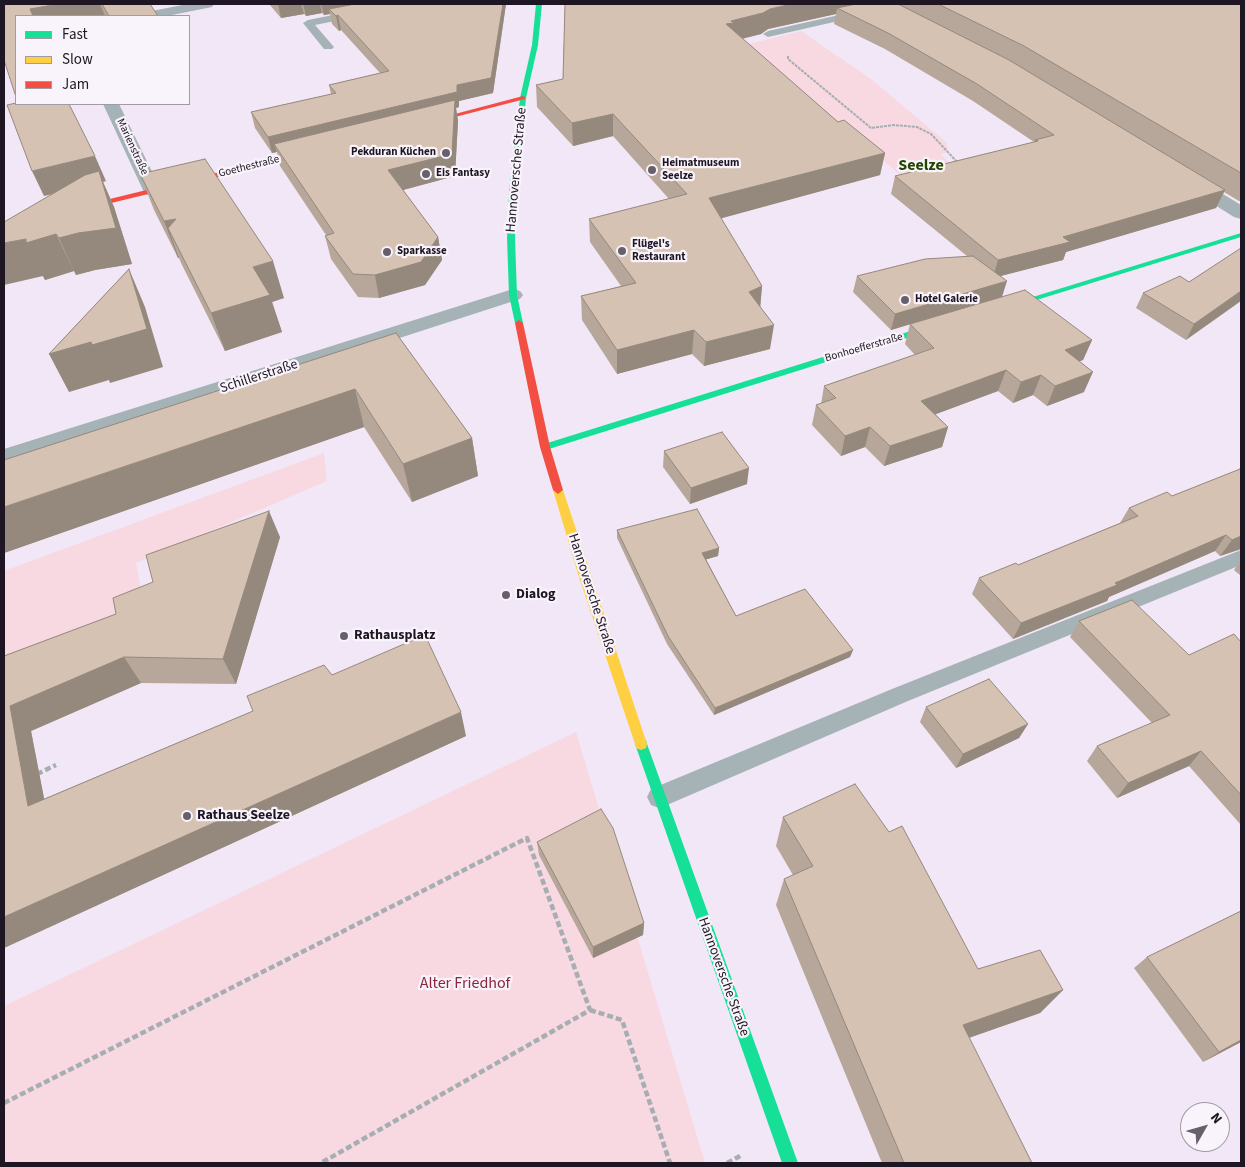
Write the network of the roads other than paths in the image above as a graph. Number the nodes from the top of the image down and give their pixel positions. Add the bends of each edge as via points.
1 (207, 4) edge
2 (365, 4) edge
3 (539, 4) edge
4 (868, 11) edge
5 (152, 15) edge
6 (768, 34) edge
7 (328, 48) dead end
8 (523, 98) junction
9 (112, 105) edge
10 (410, 126) edge
11 (325, 148) edge
12 (1173, 172) edge
13 (152, 190) junction
14 (1241, 213) edge
15 (4, 227) edge
16 (1241, 235) edge
17 (513, 295) junction
18 (992, 311) edge
19 (954, 322) edge
20 (545, 446) junction
21 (4, 458) edge
22 (1241, 557) edge
23 (659, 797) junction
24 (790, 1163) edge

1 - 5 street
2 - 7 lane via 370,10 308,23
3 - 8 street, Hannoversche Straße via 535,45
4 - 6 lane
8 - 10 street
8 - 17 street, Hannoversche Straße via 512,192
9 - 13 street, Marienstraße
11 - 13 street, Goethestraße
12 - 14 street
13 - 15 street, Goethestraße
16 - 18 street
17 - 20 street, Hannoversche Straße
17 - 21 street, Schillerstraße
19 - 20 street, Bonhoefferstraße
20 - 23 street, Hannoversche Straße
22 - 23 lane
23 - 24 street, Hannoversche Straße

